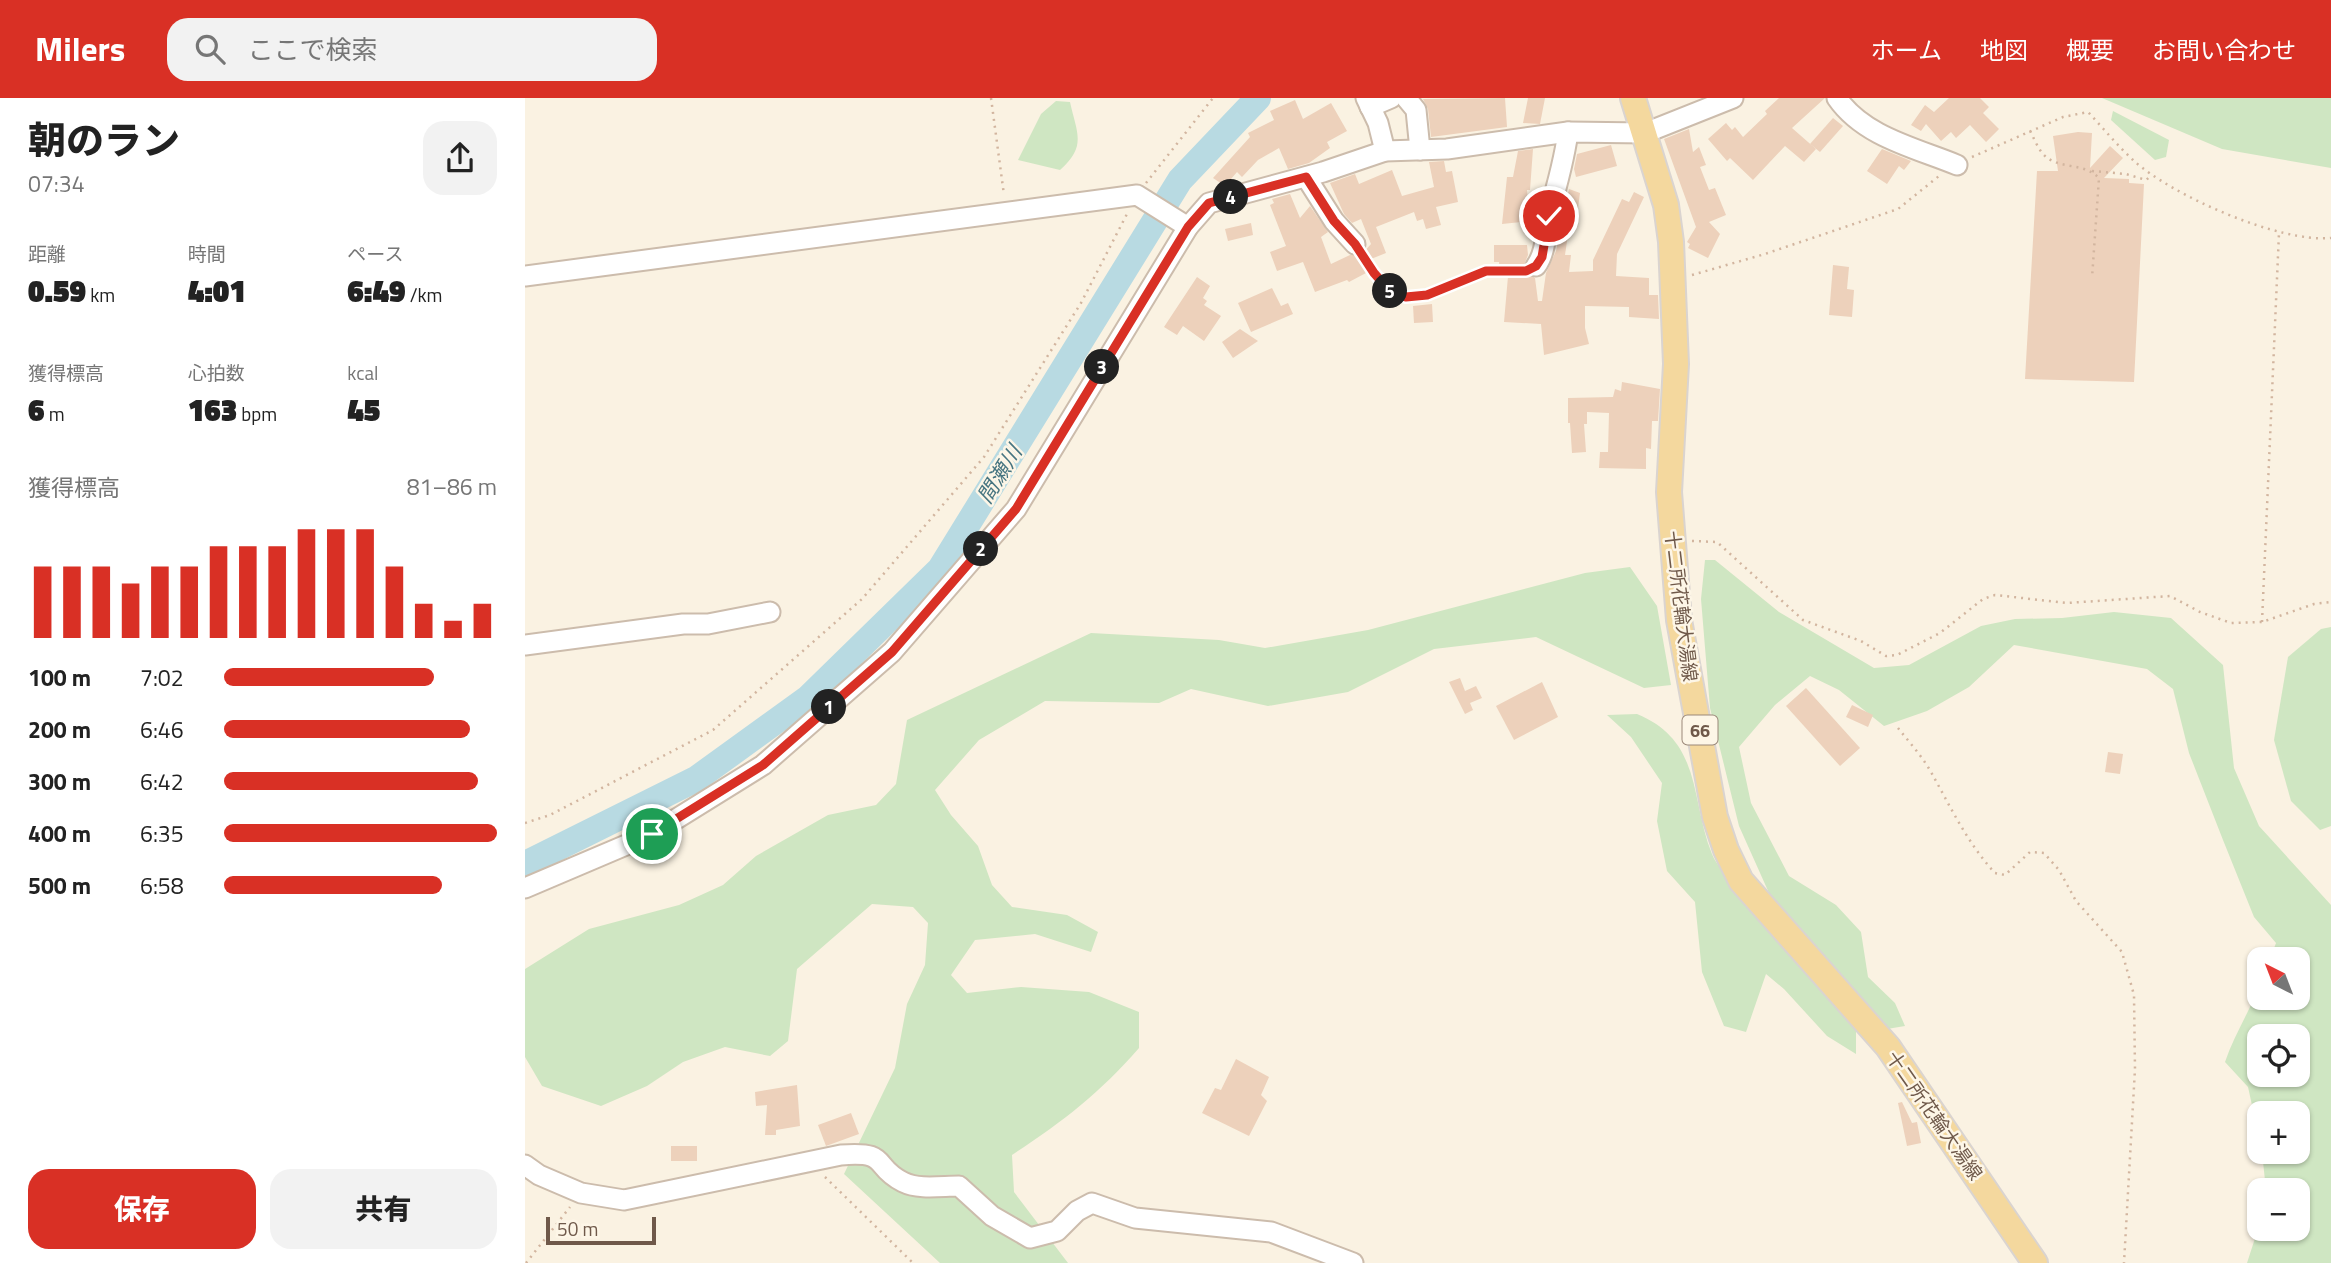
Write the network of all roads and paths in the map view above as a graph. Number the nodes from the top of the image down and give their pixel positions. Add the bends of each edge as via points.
1 (991, 98) edge
2 (1213, 98) edge
3 (1391, 98) edge
4 (1406, 98) edge
5 (1633, 98) edge
6 (1733, 98) edge
7 (1837, 98) edge
8 (1368, 103) edge
9 (2030, 131) junction
10 (1568, 132) junction
11 (1645, 133) junction
12 (1420, 150) junction
13 (1385, 151) junction
14 (1957, 164) junction
15 (2092, 171) junction
16 (2153, 174) junction
17 (1306, 177) junction
18 (1137, 195) junction
19 (1006, 213) junction
20 (1184, 224) junction
21 (2279, 233) junction
22 (2331, 238) edge
23 (1355, 244) joint
24 (1536, 266) joint
25 (525, 276) edge
26 (2092, 278) dead end
27 (1674, 280) junction
28 (1672, 541) junction
29 (2331, 602) edge
30 (770, 612) dead end
31 (2262, 622) junction
32 (525, 645) edge
33 (1898, 728) dead end
34 (525, 823) edge
35 (525, 888) edge
36 (812, 1161) junction
37 (525, 1165) edge
38 (581, 1193) junction
39 (526, 1263) edge
40 (913, 1263) edge
41 (1353, 1263) edge
42 (2035, 1263) edge
43 (2124, 1263) edge

1 - 19 path
2 - 18 path
3 - 8 street
4 - 12 street via 1416,110
5 - 11 main road, 十二所花輪大湯線 / 66
6 - 11 street
7 - 14 street via 1868,126 1897,143
8 - 13 street
9 - 14 path
9 - 15 path via 2042,153 2055,163
9 - 16 path via 2088,112
10 - 11 street
10 - 12 street
10 - 24 street via 1542,257
11 - 27 main road, 十二所花輪大湯線 / 66 via 1666,205
12 - 13 street
13 - 17 street
14 - 27 path via 1899,209
15 - 16 path via 2146,180
15 - 26 path via 2099,178
16 - 21 path via 2193,197
17 - 20 street via 1209,203
17 - 23 street
18 - 19 street
18 - 20 street
18 - 34 path via 1081,303 984,457 862,599 713,730 550,815
19 - 25 street
20 - 35 street via 1016,509 892,652 763,765 652,834
21 - 22 path
21 - 31 path
23 - 24 path via 1389,290 1406,297 1427,295 1486,271 1526,271
27 - 28 main road, 十二所花輪大湯線 / 66
28 - 31 path via 1717,542 1803,620 1861,641 1886,656 1940,633 1983,599 1995,595 2067,603 2170,596 2231,623
28 - 42 main road, 十二所花輪大湯線 / 66 via 1679,620 1715,817 1741,881 1888,1047
29 - 31 path
30 - 32 street via 708,624
33 - 43 path via 1995,873 2005,874 2030,852 2044,853 2076,901 2123,952 2134,995 2135,1069
36 - 38 street via 624,1199
36 - 40 path
36 - 41 street via 865,1153 878,1157 901,1181 914,1186 959,1186 992,1216 1030,1238 1057,1231 1092,1203 1135,1218 1271,1232
37 - 38 street
38 - 39 path

